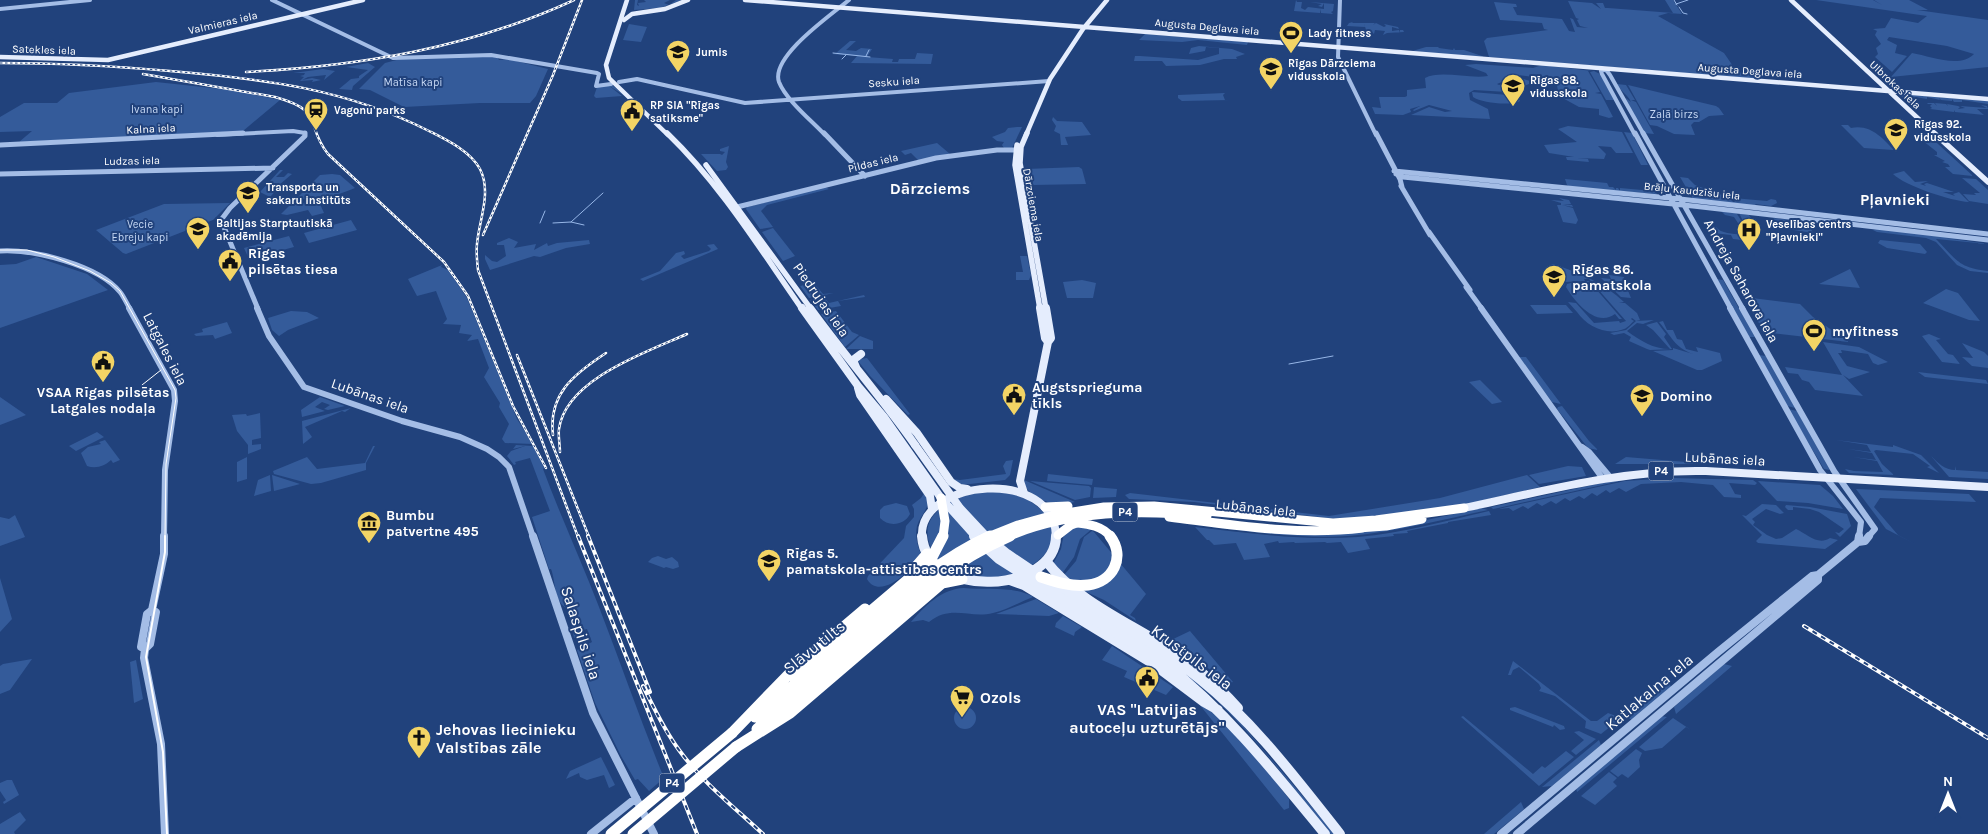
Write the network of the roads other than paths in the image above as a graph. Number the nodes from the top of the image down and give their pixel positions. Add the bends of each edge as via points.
1 (90, 0) edge
2 (272, 0) edge
3 (363, 0) edge
4 (627, 0) edge
5 (631, 0) edge
6 (686, 0) edge
7 (746, 0) edge
8 (849, 0) edge
9 (1106, 0) edge
10 (1340, 0) edge
11 (1791, 0) edge
12 (840, 8) junction
13 (0, 9) edge
14 (625, 12) junction
15 (644, 12) junction
16 (301, 14) junction
17 (624, 20) junction
18 (246, 26) junction
19 (1083, 27) junction
20 (229, 29) dead end
21 (1338, 48) junction
22 (0, 57) edge
23 (88, 60) joint
24 (1510, 61) junction
25 (1603, 70) junction
26 (1621, 71) junction
27 (1610, 75) junction
28 (640, 80) dead end
29 (1047, 81) junction
30 (614, 83) junction
31 (1611, 91) junction
32 (1887, 91) junction
33 (1623, 98) junction
34 (792, 99) junction
35 (1988, 99) edge
36 (1627, 119) junction
37 (1637, 124) junction
38 (0, 144) edge
39 (1018, 150) junction
40 (1654, 168) junction
41 (265, 171) junction
42 (1395, 172) junction
43 (0, 174) edge
44 (1666, 174) junction
45 (865, 176) junction
46 (1421, 179) junction
47 (1988, 182) edge
48 (1402, 187) junction
49 (1618, 193) junction
50 (1588, 195) junction
51 (1671, 201) junction
52 (1682, 202) junction
53 (735, 207) junction
54 (1735, 208) junction
55 (1988, 235) edge
56 (1967, 237) junction
57 (1988, 240) edge
58 (0, 246) edge
59 (3, 251) edge
60 (1751, 346) junction
61 (1765, 349) junction
62 (861, 354) dead end
63 (1756, 355) junction
64 (1769, 357) junction
65 (858, 373) junction
66 (858, 386) junction
67 (871, 388) junction
68 (482, 445) joint
69 (1607, 478) junction
70 (1828, 479) junction
71 (1020, 480) junction
72 (1840, 480) junction
73 (1988, 487) edge
74 (1004, 488) junction
75 (969, 489) junction
76 (1024, 493) junction
77 (941, 498) junction
78 (1045, 507) junction
79 (1464, 508) junction
80 (932, 509) junction
81 (1207, 513) junction
82 (1054, 515) joint
83 (1376, 520) junction
84 (1045, 524) junction
85 (1363, 528) junction
86 (1058, 535) junction
87 (1858, 542) junction
88 (989, 545) junction
89 (926, 554) junction
90 (1046, 562) junction
91 (1818, 575) junction
92 (1041, 577) junction
93 (962, 579) junction
94 (1010, 580) junction
95 (886, 631) joint
96 (1167, 660) junction
97 (778, 697) junction
98 (1218, 710) junction
99 (732, 733) junction
100 (1261, 737) junction
101 (736, 747) junction
102 (1581, 768) junction
103 (1589, 774) junction
104 (636, 798) junction
105 (165, 834) edge
106 (591, 834) edge
107 (611, 834) edge
108 (633, 834) edge
109 (654, 834) edge
110 (1325, 834) edge
111 (1340, 834) edge
112 (1501, 834) edge
113 (1517, 834) edge

1 - 13 street
2 - 16 street
3 - 16 main road, Valmieras iela
4 - 14 main road
5 - 14 main road
6 - 14 main road via 660,9
6 - 15 main road via 665,9
7 - 12 main road, Augusta Deglava iela
8 - 12 street
9 - 19 main road, Dārzciema iela
10 - 21 street
11 - 32 main road, Ulbrokas iela
12 - 19 main road, Augusta Deglava iela
12 - 34 street via 790,52 780,65 780,84
14 - 15 main road
14 - 17 main road
14 - 30 main road via 606,64
15 - 17 main road
16 - 18 main road, Valmieras iela
16 - 30 street via 393,58 491,54 597,73 596,86
17 - 30 main road via 610,64
18 - 20 main road
18 - 23 main road, Valmieras iela via 111,59
19 - 21 main road, Augusta Deglava iela
19 - 29 main road, Dārzciema iela
21 - 24 main road, Augusta Deglava iela
21 - 42 street via 1338,57
22 - 23 main road, Satekles iela
24 - 25 main road, Augusta Deglava iela
24 - 25 main road, Augusta Deglava iela
25 - 26 main road, Augusta Deglava iela
25 - 27 street, Andreja Saharova iela
25 - 31 street, Andreja Saharova iela
25 - 32 main road, Augusta Deglava iela
26 - 27 main road
26 - 32 main road, Augusta Deglava iela
27 - 33 street, Andreja Saharova iela
28 - 34 street, Sesku iela via 741,102
29 - 34 street, Sesku iela
29 - 39 main road, Dārzciema iela
30 - 53 main road, Piedrujas iela via 695,154 713,173
31 - 33 street via 1618,99
31 - 36 street, Andreja Saharova iela
32 - 35 main road, Augusta Deglava iela
32 - 47 main road, Ulbrokas iela
33 - 37 street, Andreja Saharova iela
34 - 45 street
36 - 37 street via 1631,117
36 - 40 street, Andreja Saharova iela
37 - 44 street, Andreja Saharova iela
38 - 41 street, Kalna iela via 306,133 273,168
39 - 45 street, Pildas iela via 952,155
39 - 71 main road, Dārzciema iela via 1015,165 1048,342
40 - 44 street
40 - 51 street, Andreja Saharova iela
41 - 43 street, Ludzas iela
41 - 68 street, Lubānas iela via 222,220 272,342 299,382 304,387
42 - 46 street, Brāļu Kaudzīšu iela via 1403,177
42 - 48 street
42 - 49 street, Brāļu Kaudzīšu iela
44 - 52 street, Andreja Saharova iela
45 - 53 street, Pildas iela
46 - 48 street via 1405,180
46 - 50 street, Brāļu Kaudzīšu iela
48 - 69 street via 1466,287 1583,452
49 - 50 street via 1579,192
49 - 51 street, Brāļu Kaudzīšu iela
50 - 51 street, Brāļu Kaudzīšu iela
51 - 52 street, Brāļu Kaudzīšu iela
51 - 60 street, Andreja Saharova iela
52 - 54 street, Brāļu Kaudzīšu iela
52 - 61 street, Andreja Saharova iela
53 - 65 main road, Piedrujas iela
53 - 66 main road, Piedrujas iela
54 - 55 street, Brāļu Kaudzīšu iela
54 - 56 street, Brāļu Kaudzīšu iela
55 - 56 street via 1961,234
56 - 57 street, Brāļu Kaudzīšu iela
58 - 59 street
59 - 105 street, Latgales iela via 30,251 47,256 98,275 114,286 174,390 165,470 164,554 141,647 145,649 163,764
60 - 61 street
60 - 63 street, Andreja Saharova iela
61 - 64 street, Andreja Saharova iela
62 - 65 main road via 852,362
63 - 64 street via 1761,353
63 - 70 street, Andreja Saharova iela via 1807,448
64 - 72 street, Andreja Saharova iela
65 - 67 main road, Piedrujas iela
66 - 77 main road, Piedrujas iela
66 - 80 main road via 860,395 930,496
67 - 75 main road via 906,420 951,482
67 - 88 main road, Piedrujas iela, bridge
68 - 104 street, Salaspils iela via 510,467 590,706
69 - 70 main road, Lubānas iela / P4 via 1676,471
69 - 79 main road, Lubānas iela / P4
70 - 72 main road, Lubānas iela / P4
70 - 87 street via 1861,522
71 - 74 main road
71 - 76 main road, Dārzciema iela
72 - 73 main road, Lubānas iela / P4
72 - 87 street, Katlakalna iela via 1875,529 1866,541
74 - 75 main road
74 - 76 main road
75 - 80 main road via 948,497
76 - 78 main road
77 - 88 main road, Piedrujas iela, bridge
77 - 97 highway, bridge via 944,529 930,561 809,664
78 - 83 highway via 1169,501 1330,520
78 - 86 main road via 1055,520
79 - 83 highway, Lubānas iela / P4
79 - 85 highway, Lubānas iela / P4 via 1402,523
80 - 89 main road via 921,531
81 - 82 highway, Lubānas iela / P4 via 1132,505
81 - 83 highway, Lubānas iela / P4 via 1314,522
81 - 84 highway, Lubānas iela / P4, bridge via 1118,512
81 - 85 highway, Lubānas iela / P4 via 1315,528
82 - 97 highway, Slāvu tilts / P4, bridge via 994,534 945,562
84 - 92 highway, bridge via 1074,521 1096,526 1112,538 1120,557 1110,574 1089,584 1068,585
84 - 101 highway, Slāvu tilts / P4, bridge via 999,540 948,570
85 - 86 highway via 1298,532 1169,517 1131,516 1086,521
86 - 90 main road via 1057,544
87 - 91 street, Katlakalna iela
88 - 92 main road, Krustpils iela, bridge
88 - 96 main road, Krustpils iela, bridge via 1028,578
89 - 93 main road via 941,568
89 - 99 highway via 917,566 793,670
90 - 94 main road via 1036,570
90 - 100 main road via 1054,573 1080,594 1200,670 1222,690
91 - 102 street, Katlakalna iela via 1812,576 1759,619
91 - 103 street, Katlakalna iela via 1818,580
92 - 96 main road, Krustpils iela, bridge
93 - 94 main road
93 - 95 highway via 942,583
94 - 98 main road via 1024,585 1145,659
95 - 101 highway via 790,713
96 - 98 main road, Krustpils iela
96 - 100 main road, Krustpils iela via 1215,692
97 - 99 highway, Slāvu tilts / P4
98 - 110 main road, Krustpils iela via 1261,755
99 - 107 highway, Slāvu tilts / P4, bridge
100 - 111 main road, Krustpils iela
101 - 108 highway, Slāvu tilts / P4, bridge
102 - 103 street
102 - 112 street, Katlakalna iela
103 - 113 street, Katlakalna iela
104 - 106 street
104 - 109 street, Salaspils iela

